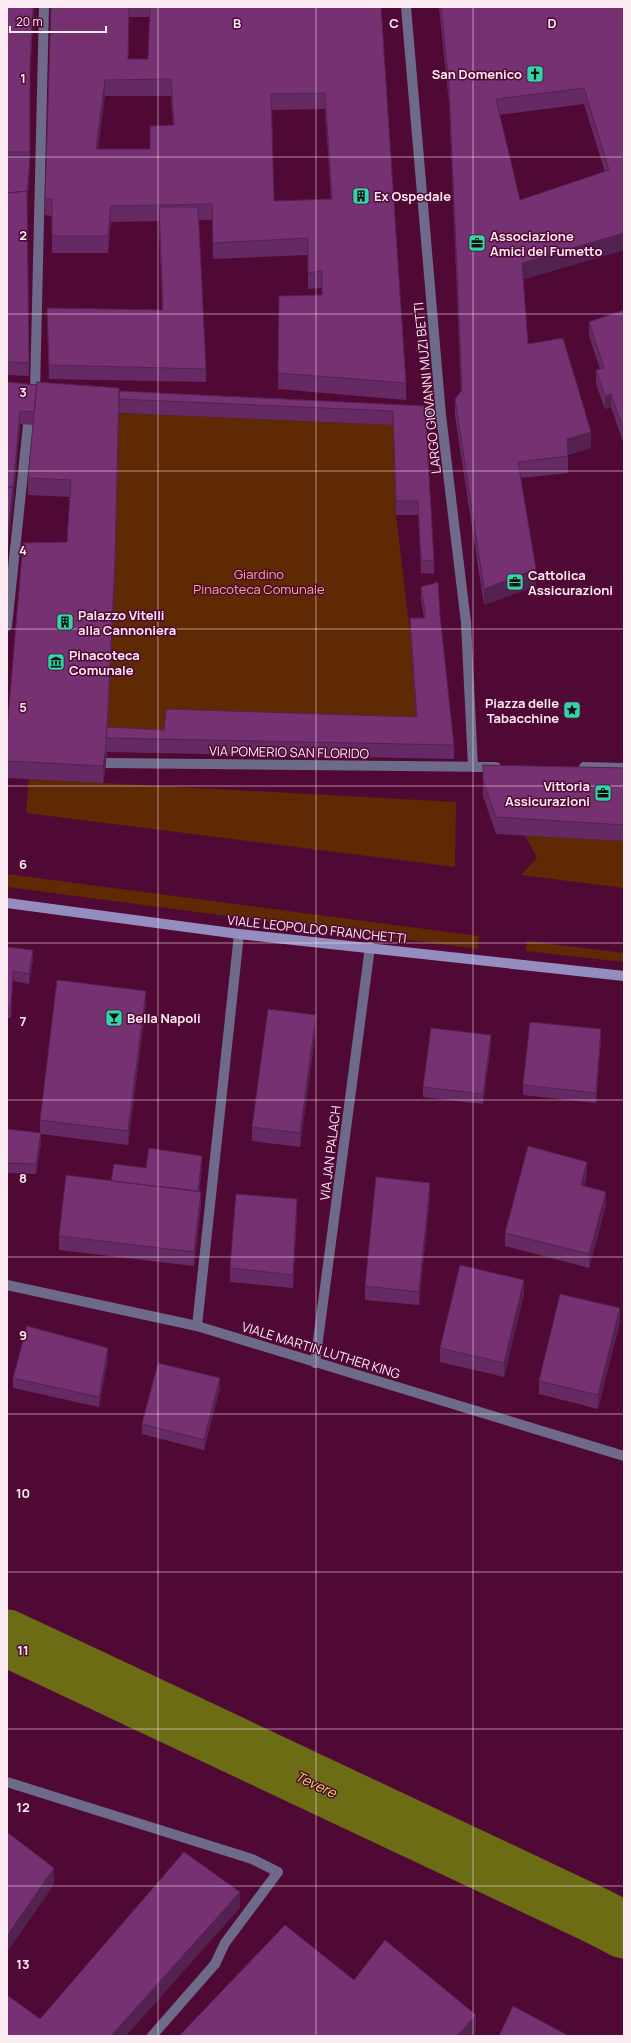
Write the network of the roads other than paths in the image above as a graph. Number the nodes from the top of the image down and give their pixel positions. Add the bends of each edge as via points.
1 (44, 7) edge
2 (406, 7) edge
3 (31, 393) edge
4 (401, 412) edge
5 (441, 415) junction
6 (28, 425) edge
7 (7, 626) edge
8 (106, 763) edge
9 (473, 767) junction
10 (504, 767) edge
11 (576, 767) edge
12 (624, 768) edge
13 (7, 903) edge
14 (238, 934) junction
15 (370, 947) junction
16 (624, 976) edge
17 (7, 1285) edge
18 (197, 1326) junction
19 (315, 1363) junction
20 (624, 1456) edge
21 (7, 1782) edge
22 (152, 2036) edge

1 - 3 street
2 - 5 street, LARGO GIOVANNI MUZI BETTI
4 - 5 street
5 - 9 street, LARGO GIOVANNI MUZI BETTI via 466,623
6 - 7 street
8 - 9 street, VIA POMERIO SAN FLORIDO
9 - 10 street, VIA POMERIO SAN FLORIDO
11 - 12 street
13 - 14 main road, VIALE LEOPOLDO FRANCHETTI
14 - 15 main road, VIALE LEOPOLDO FRANCHETTI
14 - 18 street
15 - 16 main road, VIALE LEOPOLDO FRANCHETTI
15 - 19 street, VIA JAN PALACH
17 - 18 street, VIALE MARTIN LUTHER KING
18 - 19 street, VIALE MARTIN LUTHER KING
19 - 20 street, VIALE MARTIN LUTHER KING
21 - 22 street via 252,1859 278,1872 225,1943 215,1964

